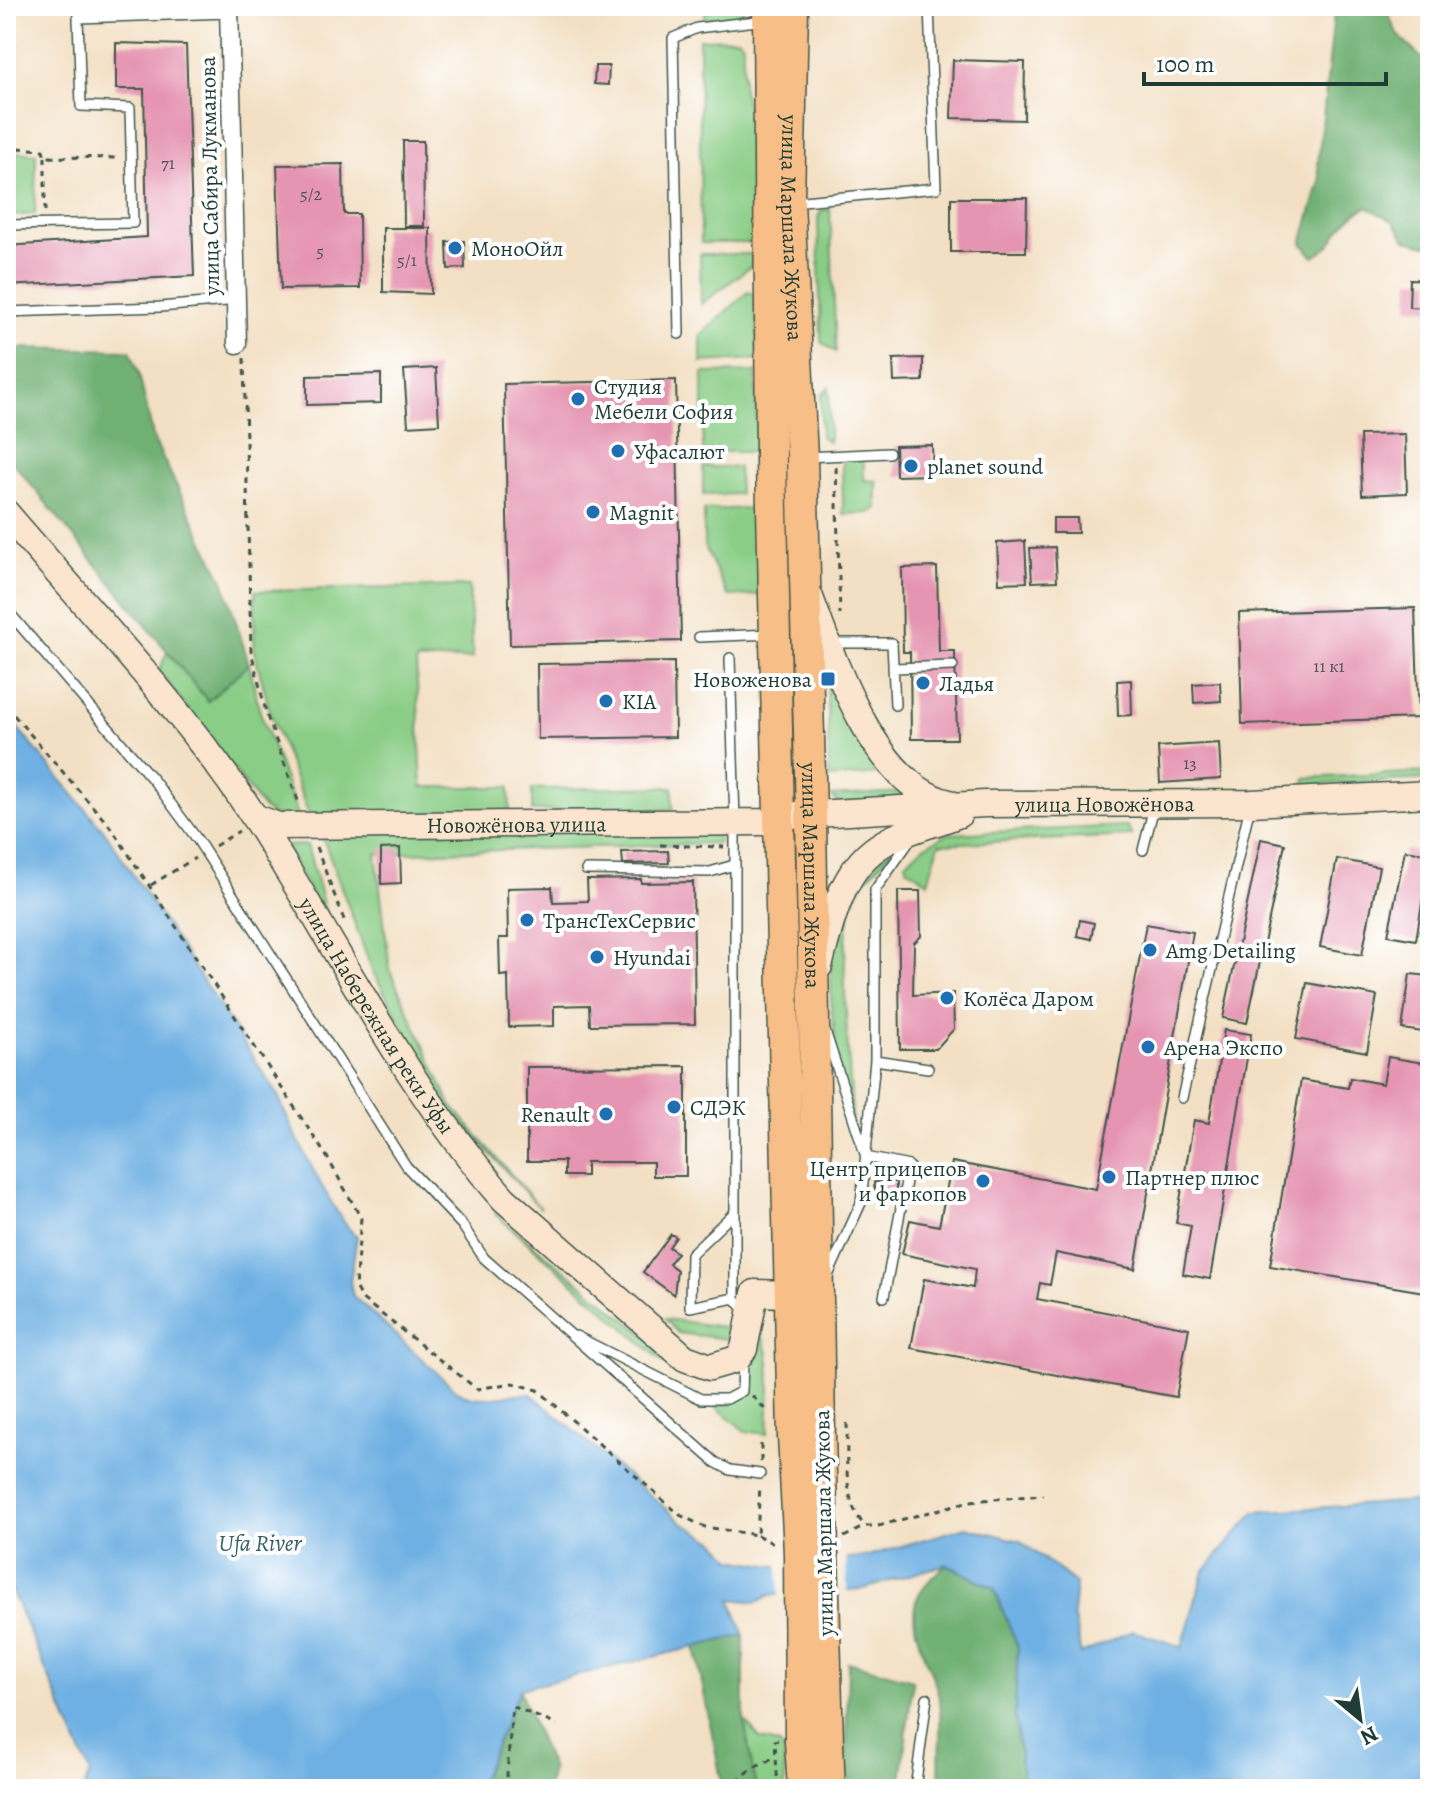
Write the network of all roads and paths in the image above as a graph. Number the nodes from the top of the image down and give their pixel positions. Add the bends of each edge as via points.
1 (929, 6) edge
2 (229, 9) edge
3 (776, 11) edge
4 (6, 147) edge
5 (45, 157) junction
6 (132, 158) junction
7 (789, 202) junction
8 (45, 224) junction
9 (6, 225) edge
10 (239, 300) junction
11 (6, 312) edge
12 (679, 334) dead end
13 (240, 345) joint
14 (889, 453) dead end
15 (836, 455) junction
16 (802, 457) junction
17 (6, 513) edge
18 (805, 586) junction
19 (6, 609) edge
20 (775, 634) junction
21 (699, 637) dead end
22 (834, 643) junction
23 (730, 658) dead end
24 (953, 666) dead end
25 (893, 668) junction
26 (895, 705) dead end
27 (6, 706) edge
28 (1430, 794) edge
29 (1155, 803) junction
30 (1251, 803) junction
31 (985, 804) junction
32 (811, 815) junction
33 (781, 816) junction
34 (735, 822) junction
35 (246, 824) junction
36 (308, 826) junction
37 (914, 832) junction
38 (210, 849) dead end
39 (1143, 850) dead end
40 (202, 854) dead end
41 (734, 865) junction
42 (586, 870) dead end
43 (151, 885) junction
44 (348, 928) dead end
45 (815, 979) junction
46 (816, 1014) junction
47 (875, 1060) junction
48 (928, 1068) dead end
49 (1182, 1098) dead end
50 (866, 1157) junction
51 (734, 1213) junction
52 (805, 1294) junction
53 (884, 1297) dead end
54 (742, 1307) junction
55 (562, 1329) junction
56 (744, 1349) junction
57 (742, 1391) junction
58 (808, 1427) junction
59 (761, 1442) dead end
60 (760, 1474) junction
61 (1043, 1495) dead end
62 (927, 1698) dead end
63 (557, 1725) dead end
64 (801, 1742) junction
65 (775, 1757) junction
66 (506, 1789) edge
67 (727, 1789) edge
68 (778, 1789) edge
69 (803, 1789) edge
70 (830, 1789) edge
71 (915, 1789) edge

1 - 7 lane via 936,188
2 - 6 lane via 78,18 81,106 130,108
2 - 10 street, улица Сабира Лукманова
3 - 7 main road, улица Маршала Жукова
3 - 12 lane via 673,38
3 - 20 main road, улица Маршала Жукова
4 - 5 path via 43,150
5 - 6 path
5 - 8 path
6 - 8 lane via 133,223
7 - 16 main road, улица Маршала Жукова
8 - 9 lane
10 - 11 lane
10 - 13 street, улица Сабира Лукманова
13 - 36 path via 251,651 267,716
14 - 15 lane
15 - 16 lane
15 - 22 path
16 - 18 main road, улица Маршала Жукова
17 - 35 street, улица Набережная реки Уфы via 207,751
18 - 22 street
18 - 32 main road, улица Маршала Жукова
19 - 55 lane via 197,839 406,1166 462,1225 484,1258
20 - 21 lane
20 - 33 main road, улица Маршала Жукова
22 - 25 lane via 892,643
22 - 31 street via 863,718 903,779 925,796
23 - 34 lane
24 - 25 lane
25 - 26 lane
27 - 43 path via 112,829
28 - 30 street, улица Новожёнова
29 - 30 street, улица Новожёнова
29 - 31 street, улица Новожёнова
29 - 39 lane
30 - 49 lane
31 - 32 street, улица Новожёнова
31 - 37 street
32 - 33 street, улица Новожёнова
32 - 45 main road, улица Маршала Жукова
33 - 34 street, Новожёнова улица via 767,822
33 - 52 main road, улица Маршала Жукова
34 - 36 street, Новожёнова улица
34 - 41 lane
35 - 36 street, Новожёнова улица
35 - 38 path
35 - 56 street, улица Набережная реки Уфы via 422,1090 504,1199 685,1358 710,1367 737,1359
36 - 44 path
37 - 45 street via 883,843 858,865 838,898
37 - 47 lane via 875,890
40 - 43 path
41 - 42 lane via 710,872
41 - 51 lane
43 - 60 path via 361,1218 355,1287 361,1298 477,1389 513,1383 538,1390 680,1515 705,1527 757,1535
45 - 46 main road, улица Маршала Жукова
46 - 50 lane
46 - 52 main road, улица Маршала Жукова
47 - 48 lane
47 - 50 lane
50 - 52 lane via 861,1203 838,1259
50 - 53 lane via 909,1166
51 - 54 lane
51 - 54 lane via 691,1254 690,1307
52 - 54 street via 755,1293
52 - 58 main road, улица Маршала Жукова
54 - 56 street
55 - 57 lane via 701,1399 727,1399
55 - 60 lane via 715,1462
56 - 57 lane
57 - 58 path
58 - 61 path via 849,1490 855,1515 865,1526 970,1501
58 - 64 main road, улица Маршала Жукова, bridge
59 - 60 path
62 - 71 lane
63 - 66 path via 512,1706
64 - 65 path
64 - 69 main road
64 - 70 main road
65 - 67 path
65 - 68 path

